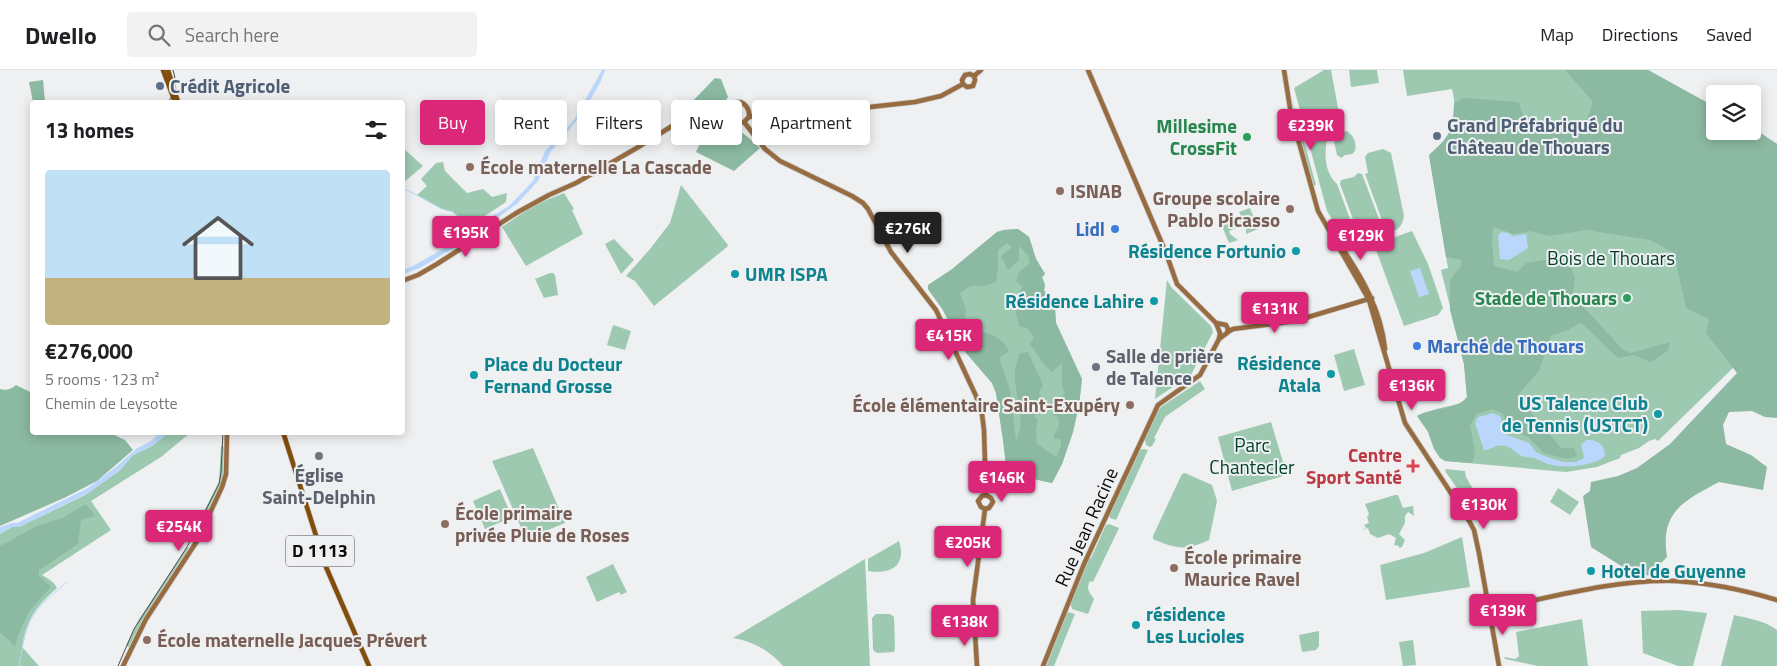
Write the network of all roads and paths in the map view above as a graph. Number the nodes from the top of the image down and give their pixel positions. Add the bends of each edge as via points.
1 (164, 70) edge
2 (168, 70) edge
3 (981, 70) edge
4 (1088, 70) edge
5 (1284, 70) edge
6 (974, 76) junction
7 (963, 84) junction
8 (175, 100) edge
9 (176, 100) edge
10 (742, 103) edge
11 (870, 107) edge
12 (748, 109) junction
13 (752, 111) edge
14 (752, 116) edge
15 (749, 117) junction
16 (744, 122) joint
17 (671, 127) edge
18 (405, 280) edge
19 (1370, 299) junction
20 (1224, 330) junction
21 (227, 435) edge
22 (284, 435) edge
23 (986, 495) junction
24 (985, 509) junction
25 (1777, 600) edge
26 (1489, 610) junction
27 (124, 666) edge
28 (369, 666) edge
29 (977, 666) edge
30 (1044, 666) edge
31 (1498, 666) edge

1 - 8 main road
2 - 9 main road
3 - 6 street
4 - 20 street via 1172,273 1180,287
5 - 19 street via 1316,206
6 - 7 street via 965,75
6 - 7 street via 973,86
7 - 11 street via 941,96
10 - 12 street
12 - 13 street
12 - 15 street
14 - 15 street
15 - 16 street
16 - 23 street via 766,150 780,161 863,203 936,310 980,405 986,452
17 - 18 street
19 - 20 street via 1295,321
19 - 26 street via 1382,329 1386,356 1405,423 1474,530
20 - 30 street, Rue Jean Racine via 1200,375 1160,403 1084,564
21 - 27 street via 226,474 222,487 193,549 146,619
22 - 28 main road, D 1113 via 326,567
23 - 24 street via 992,502
23 - 24 street via 978,501
24 - 29 street via 973,600
25 - 26 street via 1712,584 1655,581 1614,585
26 - 31 street

